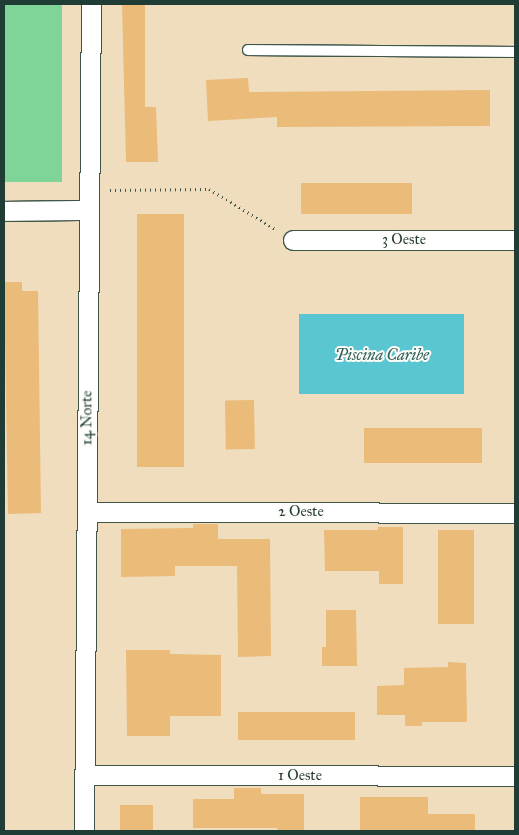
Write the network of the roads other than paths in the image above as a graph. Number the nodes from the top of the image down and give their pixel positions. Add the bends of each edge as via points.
1 (91, 4) edge
2 (248, 50) dead end
3 (515, 52) edge
4 (4, 210) edge
5 (89, 210) junction
6 (293, 240) road end
7 (515, 240) edge
8 (86, 512) junction
9 (515, 513) edge
10 (84, 775) junction
11 (515, 776) edge
12 (84, 831) edge

1 - 5 street, 14 Norte
2 - 3 lane
4 - 5 street
5 - 8 street, 14 Norte
6 - 7 street, 3 Oeste
8 - 9 street, 2 Oeste
8 - 10 street, 14 Norte
10 - 11 street, 1 Oeste
10 - 12 street, 14 Norte

